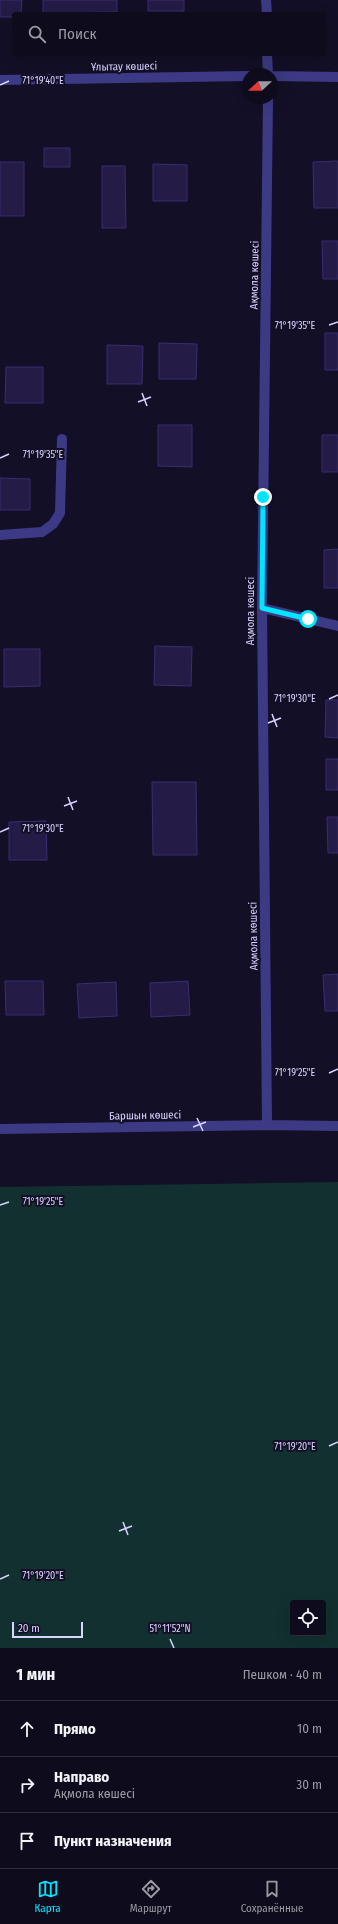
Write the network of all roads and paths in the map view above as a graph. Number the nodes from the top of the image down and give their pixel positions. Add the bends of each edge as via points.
1 (266, 0) edge
2 (266, 12) edge
3 (268, 56) edge
4 (268, 68) edge
5 (242, 76) edge
6 (278, 76) edge
7 (338, 77) edge
8 (0, 80) edge
9 (268, 104) edge
10 (62, 439) dead end
11 (0, 535) edge
12 (262, 608) junction
13 (338, 626) edge
14 (267, 1125) junction
15 (338, 1126) edge
16 (0, 1128) edge

1 - 2 street
3 - 4 street
5 - 8 street, Ұлытау көшесі
6 - 7 street
9 - 12 street, Ақмола көшесі
10 - 11 street via 60,514 42,532
12 - 13 street
12 - 14 street, Ақмола көшесі
14 - 15 street, Баршын көшесі
14 - 16 street, Баршын көшесі

